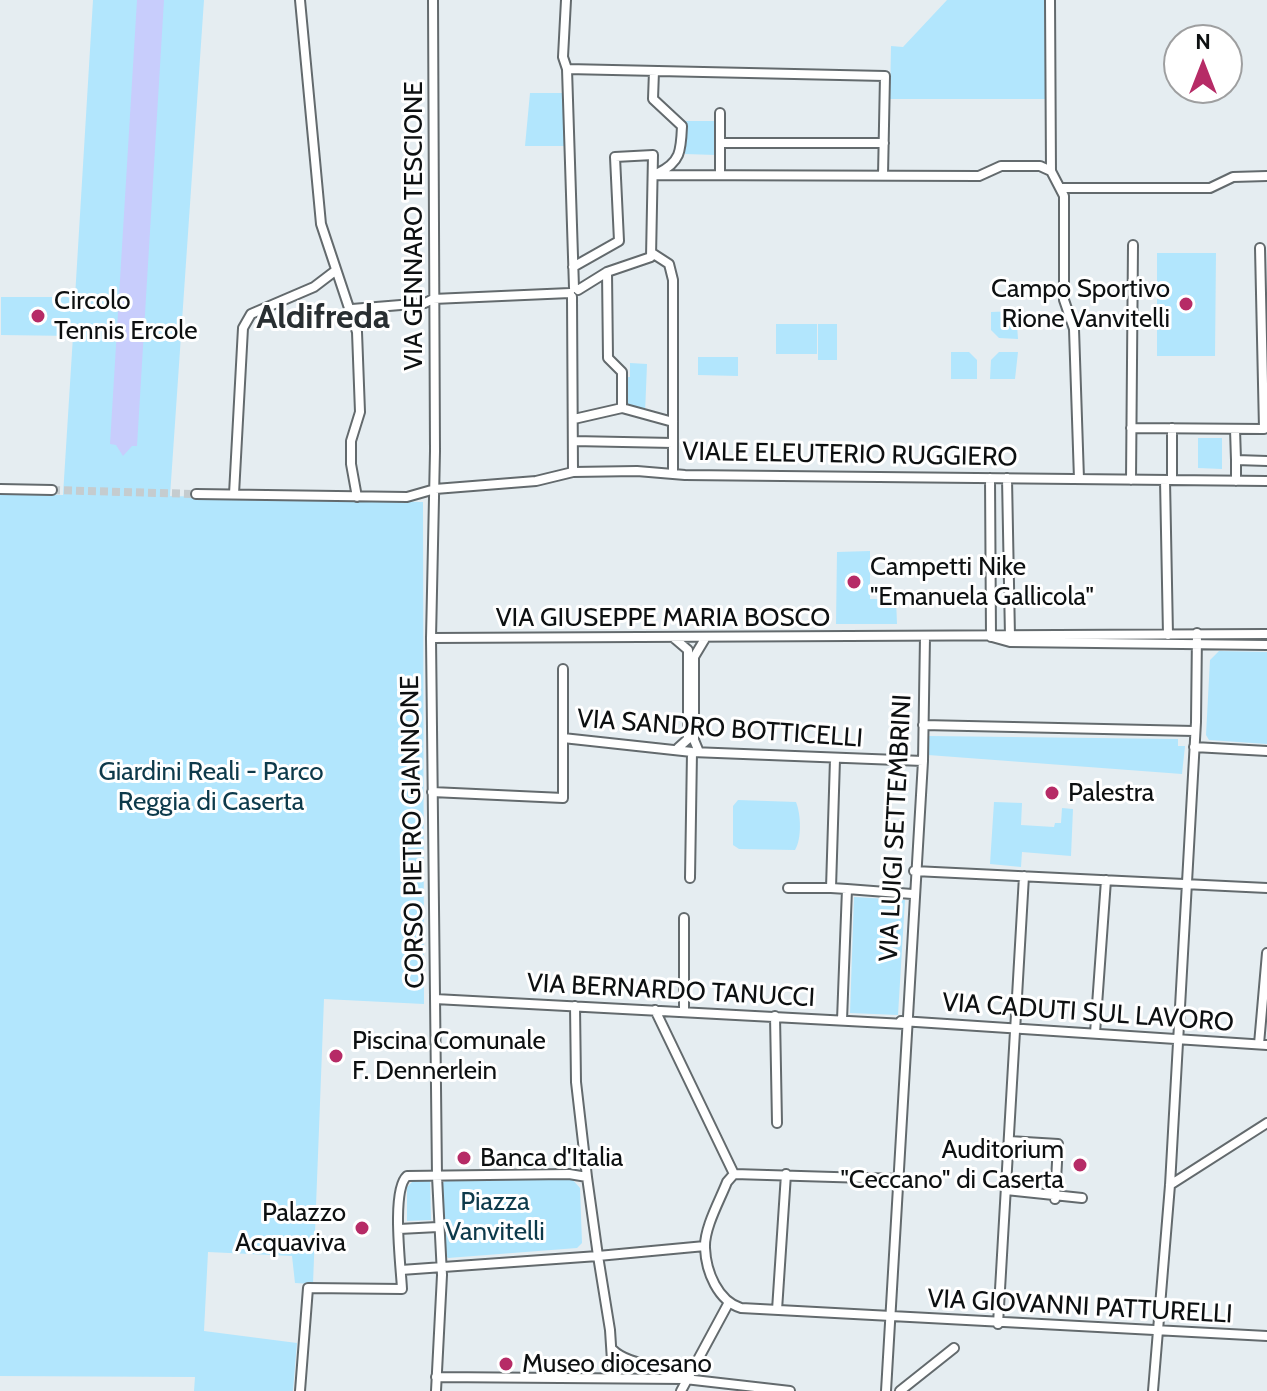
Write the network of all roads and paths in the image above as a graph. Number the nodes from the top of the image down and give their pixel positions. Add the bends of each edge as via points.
1 (300, 0) edge
2 (433, 0) edge
3 (566, 0) edge
4 (1050, 0) edge
5 (567, 69) junction
6 (654, 71) junction
7 (720, 113) dead end
8 (720, 143) junction
9 (884, 143) junction
10 (1051, 171) junction
11 (653, 175) junction
12 (720, 175) junction
13 (883, 175) junction
14 (1267, 176) edge
15 (1060, 188) junction
16 (1133, 245) dead end
17 (1260, 248) dead end
18 (652, 253) junction
19 (573, 267) junction
20 (335, 271) junction
21 (607, 272) junction
22 (574, 292) junction
23 (433, 299) junction
24 (352, 309) junction
25 (622, 408) junction
26 (574, 419) junction
27 (673, 422) junction
28 (1131, 428) junction
29 (1172, 428) junction
30 (1235, 429) junction
31 (573, 441) junction
32 (673, 443) junction
33 (1236, 460) junction
34 (1267, 461) edge
35 (573, 472) junction
36 (673, 472) junction
37 (990, 478) junction
38 (1007, 478) junction
39 (1079, 479) junction
40 (1131, 480) junction
41 (1169, 480) junction
42 (1236, 481) junction
43 (1267, 481) edge
44 (0, 489) edge
45 (435, 489) junction
46 (52, 490) tunnel mouth
47 (196, 494) tunnel mouth
48 (234, 494) junction
49 (357, 497) junction
50 (1168, 633) junction
51 (1197, 633) junction
52 (1267, 634) edge
53 (673, 637) junction
54 (706, 637) junction
55 (925, 637) junction
56 (991, 637) junction
57 (1010, 637) junction
58 (431, 638) junction
59 (1168, 644) junction
60 (1197, 645) junction
61 (1267, 645) edge
62 (563, 669) dead end
63 (923, 725) junction
64 (1194, 731) junction
65 (563, 738) junction
66 (1194, 747) junction
67 (673, 750) junction
68 (1267, 751) edge
69 (695, 752) junction
70 (835, 761) junction
71 (922, 764) junction
72 (432, 792) junction
73 (914, 871) junction
74 (1024, 876) junction
75 (690, 878) dead end
76 (1106, 880) junction
77 (1185, 884) junction
78 (788, 888) dead end
79 (831, 888) junction
80 (1267, 888) edge
81 (847, 889) junction
82 (912, 894) junction
83 (684, 918) dead end
84 (1267, 953) edge
85 (435, 999) junction
86 (575, 1006) junction
87 (655, 1010) junction
88 (684, 1012) junction
89 (775, 1016) junction
90 (842, 1019) junction
91 (905, 1023) junction
92 (1017, 1029) junction
93 (1095, 1033) junction
94 (1176, 1039) junction
95 (1263, 1045) edge
96 (777, 1123) dead end
97 (1267, 1123) edge
98 (1058, 1133) dead end
99 (1009, 1141) junction
100 (1058, 1144) junction
101 (734, 1174) junction
102 (786, 1174) junction
103 (437, 1176) junction
104 (587, 1177) junction
105 (900, 1179) junction
106 (1170, 1185) junction
107 (1006, 1190) junction
108 (1055, 1196) junction
109 (1082, 1198) dead end
110 (438, 1227) junction
111 (399, 1229) junction
112 (705, 1246) junction
113 (598, 1256) junction
114 (443, 1266) junction
115 (401, 1270) junction
116 (728, 1304) junction
117 (777, 1310) junction
118 (891, 1317) junction
119 (998, 1324) junction
120 (1156, 1330) junction
121 (1267, 1336) edge
122 (954, 1348) dead end
123 (612, 1352) junction
124 (613, 1376) junction
125 (436, 1377) junction
126 (685, 1379) junction
127 (300, 1391) edge
128 (436, 1391) edge
129 (681, 1391) edge
130 (790, 1391) edge
131 (886, 1391) edge
132 (900, 1391) edge
133 (1153, 1391) edge

1 - 20 street via 321,224
2 - 23 street, VIA GENNARO TESCIONE
3 - 5 street
4 - 10 street
5 - 6 street
5 - 19 street
6 - 9 street via 885,76
6 - 11 street via 653,99 682,126 681,154 672,166
7 - 8 street
8 - 9 street
8 - 12 street
9 - 13 street
10 - 13 street via 1001,166 979,176
10 - 15 street
11 - 12 street
11 - 18 street
11 - 19 street via 653,155 615,157 619,241
12 - 13 street
14 - 15 street via 1233,177 1210,188
15 - 39 street via 1065,311 1074,329
16 - 28 street
17 - 30 street via 1264,429
18 - 21 street via 648,261
18 - 27 street via 669,264 673,280
19 - 22 street
20 - 24 street
20 - 48 street via 314,287 251,314 243,328
21 - 22 street
21 - 25 street via 608,358 622,372
22 - 23 street
22 - 26 street
23 - 24 street
23 - 45 street, VIA GENNARO TESCIONE
24 - 49 street via 361,374 360,412 351,441
25 - 26 street
25 - 27 street
26 - 31 street
27 - 32 street
28 - 29 street
28 - 40 street
29 - 30 street
29 - 41 street
30 - 33 street
31 - 32 street
31 - 35 street
32 - 36 street
33 - 34 street
33 - 42 street
35 - 36 street, VIALE ELEUTERIO RUGGIERO
35 - 45 street, VIALE ELEUTERIO RUGGIERO via 536,481
36 - 37 street, VIALE ELEUTERIO RUGGIERO
37 - 38 street, VIALE ELEUTERIO RUGGIERO
37 - 56 street
38 - 39 street, VIALE ELEUTERIO RUGGIERO
38 - 57 street
39 - 40 street, VIALE ELEUTERIO RUGGIERO
40 - 41 street, VIALE ELEUTERIO RUGGIERO
41 - 42 street, VIALE ELEUTERIO RUGGIERO
41 - 50 street
42 - 43 street, VIALE ELEUTERIO RUGGIERO
44 - 46 street
45 - 49 street, VIALE ELEUTERIO RUGGIERO via 418,496
45 - 58 street, CORSO PIETRO GIANNONE
47 - 48 street, VIALE ELEUTERIO RUGGIERO
48 - 49 street, VIALE ELEUTERIO RUGGIERO
50 - 51 street, VIA GIUSEPPE MARIA BOSCO
50 - 57 street, VIA GIUSEPPE MARIA BOSCO
50 - 59 street
51 - 52 street, VIA GIUSEPPE MARIA BOSCO
51 - 60 street
53 - 54 street, VIA GIUSEPPE MARIA BOSCO
53 - 58 street, VIA GIUSEPPE MARIA BOSCO
53 - 67 street via 688,650 688,739
54 - 55 street, VIA GIUSEPPE MARIA BOSCO
54 - 69 street via 694,657
55 - 56 street, VIA GIUSEPPE MARIA BOSCO
55 - 63 street, VIA LUIGI SETTEMBRINI
56 - 57 street, VIA GIUSEPPE MARIA BOSCO
57 - 59 street, VIA GIUSEPPE MARIA BOSCO
58 - 72 street, CORSO PIETRO GIANNONE
59 - 60 street, VIA GIUSEPPE MARIA BOSCO
60 - 61 street, VIA GIUSEPPE MARIA BOSCO
60 - 64 street
62 - 65 street
63 - 64 street
63 - 71 street, VIA LUIGI SETTEMBRINI
64 - 66 street
65 - 67 street, VIA SANDRO BOTTICELLI
65 - 72 street via 563,798
66 - 68 street
66 - 77 street
67 - 69 street, VIA SANDRO BOTTICELLI
69 - 70 street, VIA SANDRO BOTTICELLI
69 - 75 street
70 - 71 street, VIA SANDRO BOTTICELLI
70 - 79 street
71 - 73 street, VIA LUIGI SETTEMBRINI
72 - 85 street, CORSO PIETRO GIANNONE
73 - 74 street
73 - 82 street, VIA LUIGI SETTEMBRINI
74 - 76 street
74 - 92 street
76 - 77 street
76 - 93 street
77 - 80 street
77 - 94 street
78 - 79 street
79 - 81 street
81 - 82 street
81 - 90 street
82 - 91 street, VIA LUIGI SETTEMBRINI
83 - 88 street
84 - 95 street
85 - 86 street, VIA BERNARDO TANUCCI
85 - 103 street, CORSO PIETRO GIANNONE
86 - 87 street, VIA BERNARDO TANUCCI
86 - 104 street via 576,1082
87 - 88 street, VIA BERNARDO TANUCCI
87 - 101 street
88 - 89 street, VIA BERNARDO TANUCCI
89 - 90 street, VIA BERNARDO TANUCCI
89 - 96 street
90 - 91 street, VIA BERNARDO TANUCCI
91 - 92 street, VIA CADUTI SUL LAVORO
91 - 105 street, VIA LUIGI SETTEMBRINI
92 - 93 street, VIA CADUTI SUL LAVORO
92 - 99 street
93 - 94 street, VIA CADUTI SUL LAVORO
94 - 95 street, VIA CADUTI SUL LAVORO
94 - 106 street
97 - 106 street
98 - 100 street
99 - 100 street
99 - 107 street
100 - 108 street
101 - 102 street
101 - 112 street
102 - 105 street
102 - 117 street
103 - 104 street
103 - 110 street, CORSO PIETRO GIANNONE
103 - 111 street via 407,1176 402,1181
104 - 113 street
105 - 118 street, VIA LUIGI SETTEMBRINI
106 - 120 street
107 - 108 street
107 - 119 street
108 - 109 street
110 - 111 street
110 - 114 street, CORSO PIETRO GIANNONE
111 - 115 street
112 - 113 street
112 - 116 street via 720,1295
113 - 114 street
113 - 123 street
114 - 115 street
114 - 125 street, CORSO PIETRO GIANNONE
115 - 127 street via 402,1289 308,1288
116 - 117 street, VIA GIOVANNI PATTURELLI
116 - 126 street
117 - 118 street, VIA GIOVANNI PATTURELLI
118 - 119 street, VIA GIOVANNI PATTURELLI
118 - 131 street, VIA LUIGI SETTEMBRINI
119 - 120 street, VIA GIOVANNI PATTURELLI
120 - 121 street, VIA GIOVANNI PATTURELLI
120 - 133 street
122 - 132 street
123 - 124 street
123 - 126 street
124 - 125 street
124 - 126 street
125 - 128 street, CORSO PIETRO GIANNONE
126 - 129 street
126 - 130 street

